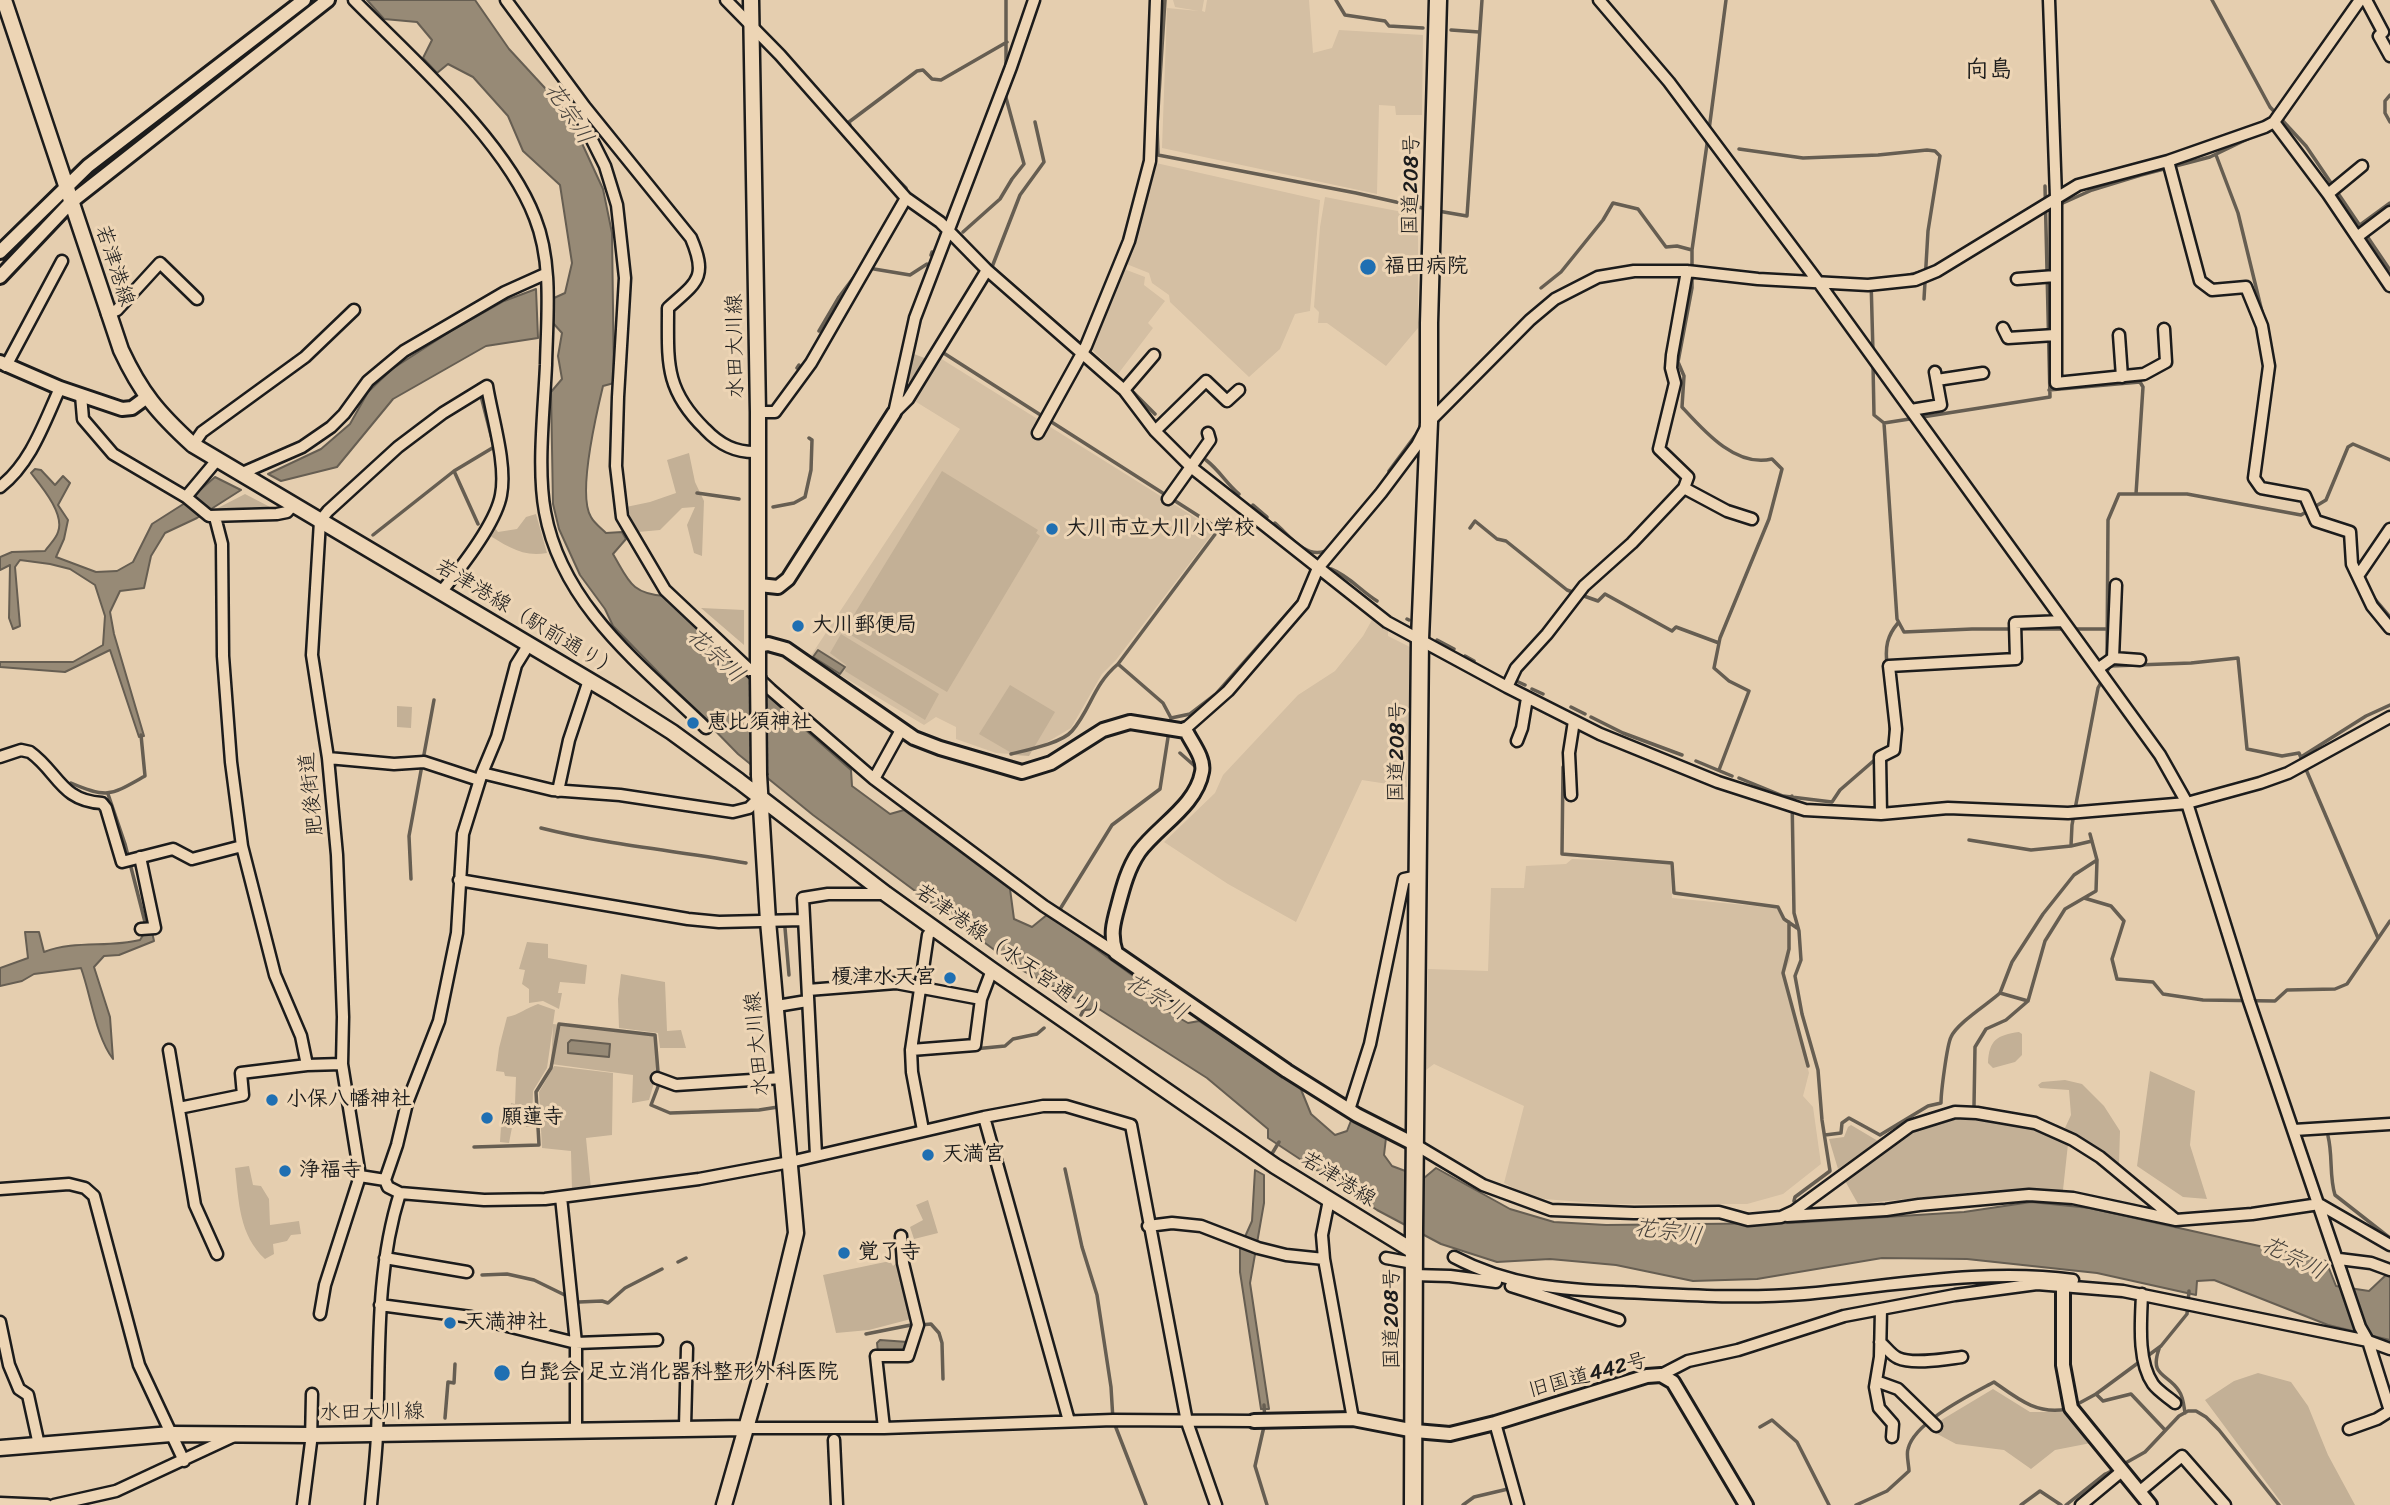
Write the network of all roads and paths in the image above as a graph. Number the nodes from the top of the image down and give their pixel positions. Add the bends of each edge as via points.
1 (4, 0) edge
2 (304, 0) edge
3 (328, 0) edge
4 (354, 0) edge
5 (506, 0) edge
6 (726, 0) edge
7 (751, 0) edge
8 (1034, 0) edge
9 (1156, 0) edge
10 (1438, 0) edge
11 (1599, 0) edge
12 (2049, 0) edge
13 (2360, 0) edge
14 (2366, 0) edge
15 (752, 22) junction
16 (2390, 56) edge
17 (584, 107) junction
18 (2277, 121) junction
19 (2170, 166) junction
20 (2362, 166) dead end
21 (2328, 194) junction
22 (68, 195) junction
23 (906, 198) junction
24 (2051, 204) junction
25 (2390, 212) edge
26 (949, 231) junction
27 (2357, 237) junction
28 (0, 252) edge
29 (62, 261) dead end
30 (987, 270) junction
31 (1691, 272) junction
32 (545, 275) junction
33 (2055, 276) junction
34 (0, 277) edge
35 (2017, 279) dead end
36 (1819, 283) junction
37 (2390, 286) edge
38 (197, 299) dead end
39 (354, 310) dead end
40 (107, 314) junction
41 (2003, 328) dead end
42 (2164, 329) dead end
43 (2050, 335) junction
44 (2119, 335) dead end
45 (1084, 349) junction
46 (1154, 355) dead end
47 (3, 364) edge
48 (1983, 373) dead end
49 (2122, 377) junction
50 (1127, 387) junction
51 (60, 388) junction
52 (1239, 390) dead end
53 (81, 395) junction
54 (147, 397) junction
55 (758, 412) junction
56 (894, 413) junction
57 (1915, 416) junction
58 (1429, 422) junction
59 (1155, 430) junction
60 (1038, 433) dead end
61 (1208, 433) dead end
62 (193, 445) junction
63 (758, 452) junction
64 (217, 460) junction
65 (1191, 467) junction
66 (244, 477) junction
67 (0, 487) edge
68 (1684, 488) junction
69 (265, 489) joint
70 (1170, 496) dead end
71 (186, 497) junction
72 (292, 506) junction
73 (212, 517) junction
74 (1752, 519) dead end
75 (320, 522) junction
76 (2390, 529) edge
77 (1318, 568) junction
78 (2360, 573) junction
79 (2116, 585) dead end
80 (759, 586) junction
81 (441, 592) junction
82 (2063, 621) junction
83 (2390, 628) edge
84 (1420, 639) junction
85 (529, 644) junction
86 (759, 646) junction
87 (2140, 660) dead end
88 (2106, 667) junction
89 (589, 680) junction
90 (1507, 687) junction
91 (1527, 698) junction
92 (2390, 717) edge
93 (1574, 721) junction
94 (706, 728) dead end
95 (901, 730) junction
96 (1185, 730) junction
97 (1517, 741) dead end
98 (0, 757) edge
99 (328, 758) junction
100 (480, 777) junction
101 (874, 779) junction
102 (558, 791) junction
103 (1571, 795) dead end
104 (760, 797) junction
105 (2187, 803) junction
106 (1881, 814) junction
107 (242, 846) junction
108 (134, 859) junction
109 (1418, 876) junction
110 (458, 880) junction
111 (886, 894) junction
112 (803, 920) junction
113 (768, 921) junction
114 (145, 929) dead end
115 (934, 929) junction
116 (1116, 953) junction
117 (992, 970) junction
118 (922, 987) junction
119 (808, 995) junction
120 (981, 999) junction
121 (777, 1006) junction
122 (169, 1050) dead end
123 (911, 1050) junction
124 (342, 1064) junction
125 (307, 1065) junction
126 (657, 1078) dead end
127 (782, 1078) junction
128 (179, 1108) junction
129 (1349, 1110) junction
130 (984, 1117) junction
131 (2390, 1124) edge
132 (923, 1130) junction
133 (2294, 1130) junction
134 (1242, 1143) joint
135 (1416, 1148) junction
136 (816, 1155) junction
137 (790, 1162) junction
138 (360, 1176) junction
139 (385, 1180) junction
140 (0, 1189) edge
141 (400, 1193) junction
142 (561, 1197) junction
143 (1329, 1200) junction
144 (2319, 1203) junction
145 (1781, 1217) junction
146 (2176, 1220) junction
147 (1148, 1226) junction
148 (901, 1236) dead end
149 (2390, 1245) edge
150 (217, 1254) dead end
151 (1454, 1257) dead end
152 (385, 1258) junction
153 (1387, 1258) dead end
154 (1324, 1259) junction
155 (2339, 1259) junction
156 (1413, 1263) junction
157 (2390, 1269) edge
158 (467, 1272) dead end
159 (1497, 1280) junction
160 (2063, 1285) junction
161 (2123, 1291) junction
162 (2142, 1294) junction
163 (380, 1304) junction
164 (1881, 1309) junction
165 (320, 1314) dead end
166 (1619, 1320) dead end
167 (0, 1322) edge
168 (657, 1340) dead end
169 (2368, 1341) junction
170 (1880, 1342) junction
171 (576, 1343) junction
172 (687, 1348) dead end
173 (2390, 1349) edge
174 (1962, 1357) dead end
175 (1661, 1375) junction
176 (1876, 1381) junction
177 (312, 1394) dead end
178 (2175, 1403) dead end
179 (2390, 1411) edge
180 (1353, 1419) junction
181 (1069, 1421) junction
182 (1254, 1421) joint
183 (1187, 1422) junction
184 (1495, 1423) junction
185 (1936, 1426) dead end
186 (685, 1427) junction
187 (746, 1428) junction
188 (884, 1428) junction
189 (2349, 1429) dead end
190 (576, 1430) junction
191 (1415, 1431) junction
192 (171, 1434) junction
193 (377, 1434) junction
194 (310, 1435) junction
195 (235, 1436) junction
196 (1892, 1437) dead end
197 (834, 1440) dead end
198 (39, 1445) junction
199 (0, 1448) edge
200 (184, 1461) junction
201 (2119, 1467) junction
202 (2139, 1492) junction
203 (0, 1503) edge
204 (47, 1505) edge
205 (59, 1505) edge
206 (303, 1505) edge
207 (371, 1505) edge
208 (724, 1505) edge
209 (837, 1505) edge
210 (1216, 1505) edge
211 (1413, 1505) edge
212 (1518, 1505) edge
213 (1746, 1505) edge
214 (2081, 1505) edge
215 (2150, 1505) edge
216 (2225, 1505) edge

1 - 22 main road, 若津港線
2 - 22 street via 88,166
3 - 22 street
4 - 32 street via 493,148 535,218
5 - 17 street
6 - 15 street
7 - 15 main road, 水田大川線
8 - 26 street
9 - 45 street via 1150,161 1129,241
10 - 58 highway, 国道208号
11 - 36 street via 1669,82
12 - 24 street
13 - 18 street
14 - 16 street
15 - 23 street
15 - 55 main road, 水田大川線
17 - 63 street via 691,238 697,252 695,283 668,308 669,360 678,397 687,412 727,448
17 - 101 street via 583,124 605,166 617,205 625,278 617,452 622,517 665,590
18 - 19 street
18 - 21 street
19 - 24 street via 2094,179
19 - 78 street via 2200,281 2213,290 2246,287 2262,326 2269,366 2254,478 2261,488 2305,496 2316,521 2350,532 2352,564
20 - 21 street
21 - 27 street
22 - 28 street
22 - 34 street
22 - 40 main road, 若津港線
23 - 26 street
23 - 55 street via 811,363 775,412
24 - 33 street
24 - 36 street via 1916,280 1871,285
25 - 27 street
26 - 30 street
26 - 56 street via 915,318
27 - 37 street
29 - 47 street
30 - 45 street
30 - 56 street via 908,399
31 - 36 street
31 - 58 street via 1651,270 1598,277 1555,299
31 - 68 street via 1672,355 1675,383 1659,449 1688,477
32 - 66 street via 505,292 404,351 368,381 331,427
32 - 94 street via 542,471 551,539 565,571 603,627
33 - 35 street
33 - 43 street
36 - 57 street
38 - 40 street via 160,264 117,310
39 - 62 street via 305,357 202,432
40 - 54 main road, 若津港線
41 - 43 street via 2008,338
42 - 49 street via 2166,362 2144,374
43 - 49 street via 2056,383
44 - 49 street
45 - 50 street
45 - 60 street
46 - 50 street
47 - 51 street
48 - 57 street via 1936,376 1941,405
50 - 59 street
51 - 53 street
51 - 67 street via 26,461
52 - 59 street via 1227,401 1206,382
53 - 54 street via 122,409
53 - 71 street via 83,419 113,454
54 - 62 main road, 若津港線
55 - 63 main road, 水田大川線
56 - 80 street via 788,579 778,587
57 - 82 street
58 - 77 street via 1417,446
58 - 84 highway, 国道208号
59 - 65 street
61 - 65 street via 1210,440
62 - 64 main road, 若津港線
63 - 80 main road, 水田大川線
64 - 66 main road, 若津港線
64 - 71 street
65 - 70 street
65 - 77 street
66 - 69 main road, 若津港線
68 - 74 street
68 - 90 street via 1584,586 1516,668
69 - 72 main road, 若津港線（駅前通り）
71 - 73 street
72 - 73 street via 277,514
72 - 75 main road, 若津港線（駅前通り）
73 - 107 street via 222,544 223,656
75 - 81 main road, 若津港線（駅前通り）
75 - 81 street via 398,447 487,387 502,492 496,515
75 - 99 street, 肥後街道 via 312,655
76 - 78 street
77 - 84 street via 1387,622
77 - 96 street via 1303,604 1228,691
78 - 83 street via 2372,606
79 - 88 street
80 - 86 main road, 水田大川線
81 - 85 main road, 若津港線（駅前通り）
82 - 88 street
82 - 106 street via 2015,623 2016,659 1889,666 1896,729 1894,750 1880,757
84 - 90 street
84 - 109 highway, 国道208号
85 - 89 main road, 若津港線（駅前通り）
85 - 100 street via 516,665 497,737
86 - 95 street via 786,649
86 - 104 main road, 水田大川線, bridge
87 - 88 street
88 - 105 street
89 - 102 street
89 - 104 main road, 若津港線（駅前通り） via 672,732
90 - 91 street
91 - 93 street
91 - 97 street
92 - 105 street via 2288,773
93 - 103 street via 1569,753
93 - 106 street via 1718,782 1792,806
95 - 96 street via 940,748 1022,772 1051,763 1103,730 1130,722
95 - 101 street
96 - 116 street via 1202,760 1203,771 1189,797 1139,852 1125,880 1110,934
98 - 108 street via 30,752 73,795 84,802 102,803 122,862
99 - 100 street via 421,762
99 - 124 street, 肥後街道 via 337,855
100 - 102 street
100 - 110 street via 463,834
101 - 116 street
102 - 104 street via 620,794 733,812 749,808
104 - 111 main road, 若津港線（水天宮通り）
104 - 113 main road, 水田大川線
105 - 106 street via 2068,813 1948,808
105 - 133 street
107 - 108 street via 192,859 173,849
107 - 125 street via 275,975
108 - 114 street via 153,912 155,928
109 - 129 street via 1404,879 1370,1044
109 - 135 highway, 国道208号
110 - 113 street via 688,919
110 - 139 street via 457,933 439,1021 407,1103
111 - 112 street via 803,898
111 - 115 main road, 若津港線（水天宮通り）
112 - 113 street
112 - 119 street
113 - 121 main road, 水田大川線
115 - 117 main road, 若津港線（水天宮通り）
115 - 118 street via 928,935
116 - 129 street
117 - 120 street
117 - 134 main road, 若津港線（水天宮通り）
118 - 119 street via 896,983
118 - 120 street
118 - 123 street
119 - 121 street
119 - 136 street
120 - 123 street via 975,1045
121 - 127 main road, 水田大川線
122 - 128 street
123 - 132 street
124 - 125 street
124 - 138 street, 肥後街道
125 - 128 street via 241,1073 243,1095
126 - 127 street via 676,1085
127 - 137 main road, 水田大川線
128 - 150 street via 195,1205
129 - 135 street
130 - 132 street
130 - 147 street via 1066,1106 1131,1125
130 - 181 street
131 - 133 street
132 - 136 street
133 - 144 street
134 - 143 main road, 若津港線
135 - 145 street via 1483,1185 1551,1210 1719,1212 1748,1220
135 - 156 highway, 国道208号
136 - 137 street
137 - 142 street
137 - 187 main road, 水田大川線 via 796,1233
138 - 139 street
138 - 165 street
139 - 141 street
140 - 192 street via 69,1184 94,1196 139,1365
141 - 142 street via 484,1200
141 - 152 street
142 - 171 street
143 - 154 street via 1322,1235
143 - 156 main road, 若津港線
144 - 146 street
144 - 149 street
144 - 155 street
145 - 146 street via 2029,1195 2073,1198
145 - 146 street via 1910,1126 1955,1112 2035,1122 2073,1140
147 - 154 street via 1201,1226 1286,1255
147 - 183 street
148 - 188 street via 918,1325 908,1356 876,1356
151 - 159 street
152 - 158 street
152 - 163 street
153 - 156 street
154 - 180 street
155 - 157 street
155 - 169 street
156 - 159 street
156 - 191 highway, 国道208号
159 - 161 street via 1574,1290 1701,1296 1800,1294 2027,1274 2116,1286
159 - 166 street
160 - 161 street
160 - 164 street via 2037,1284
160 - 201 street via 2063,1365 2071,1408
161 - 162 street
162 - 169 street
162 - 178 street via 2140,1340 2145,1363 2153,1384
163 - 171 street via 471,1317
163 - 193 street
164 - 170 street
164 - 175 street via 1689,1361
167 - 198 street via 9,1365 19,1389 28,1395
168 - 171 street
169 - 173 street
169 - 179 street
170 - 174 street via 1906,1360
170 - 176 street
171 - 190 street
172 - 186 street
175 - 184 street, 旧国道442号
175 - 213 street, 旧国道442号 via 1672,1382
176 - 185 street via 1898,1389
176 - 196 street via 1879,1408 1893,1424
177 - 194 street
179 - 189 street
180 - 182 street, 旧国道442号
180 - 191 street, 旧国道442号
181 - 183 street
181 - 188 street
182 - 183 street
183 - 210 street
184 - 191 street, 旧国道442号 via 1450,1434
184 - 212 street
186 - 187 main road, 水田大川線
186 - 190 main road, 水田大川線
187 - 188 street
187 - 208 main road, 水田大川線
190 - 193 main road, 水田大川線
191 - 211 highway, 国道208号
192 - 195 main road, 水田大川線
192 - 198 main road, 水田大川線
192 - 200 street
193 - 194 main road, 水田大川線
193 - 207 street
194 - 195 main road, 水田大川線
194 - 206 street
195 - 200 street
197 - 209 street
198 - 199 main road, 水田大川線
200 - 205 street via 116,1491
201 - 202 street
201 - 214 street
202 - 215 street
202 - 216 street via 2182,1456
203 - 204 street

